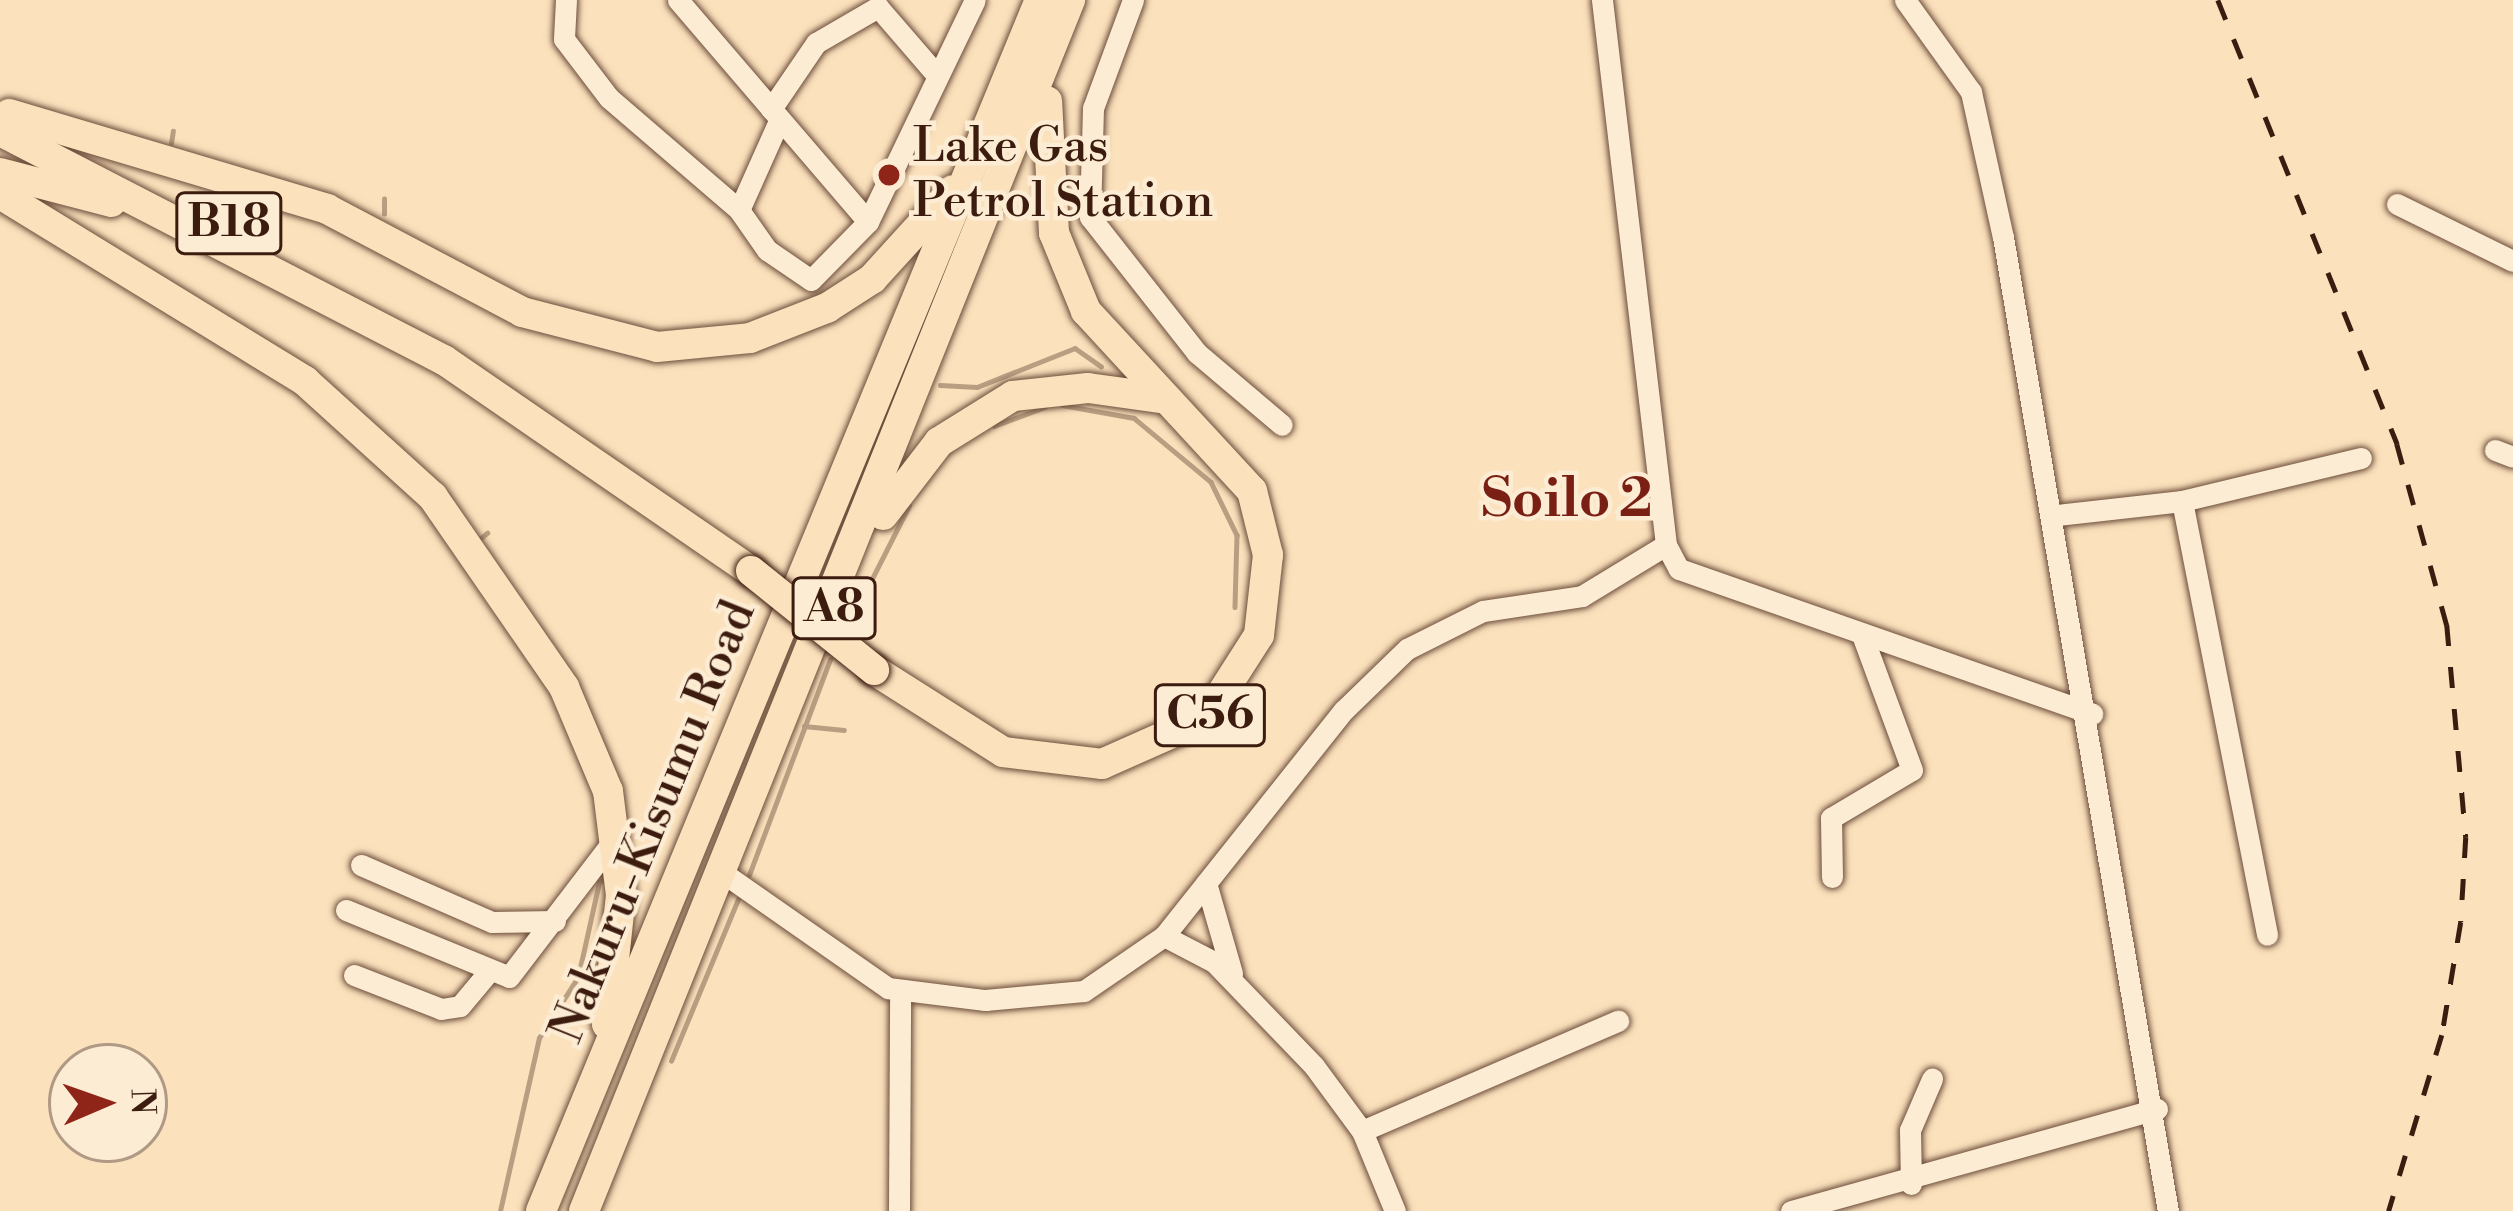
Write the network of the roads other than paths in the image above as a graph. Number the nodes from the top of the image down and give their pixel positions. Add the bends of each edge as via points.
1 (566, 0) edge
2 (679, 0) edge
3 (975, 0) edge
4 (1040, 0) edge
5 (1070, 0) edge
6 (1133, 0) edge
7 (1602, 0) edge
8 (1905, 0) edge
9 (935, 73) junction
10 (1048, 75) junction
11 (775, 116) junction
12 (3, 118) edge
13 (976, 162) junction
14 (0, 173) edge
15 (0, 194) edge
16 (2397, 204) dead end
17 (739, 210) junction
18 (868, 222) junction
19 (192, 226) junction
20 (2513, 262) edge
21 (444, 360) junction
22 (1161, 398) junction
23 (1282, 425) dead end
24 (2361, 458) dead end
25 (2182, 501) junction
26 (2056, 515) junction
27 (861, 540) junction
28 (1666, 545) junction
29 (1862, 635) junction
30 (874, 670) joint
31 (2092, 714) junction
32 (616, 837) junction
33 (361, 866) dead end
34 (726, 874) junction
35 (1832, 877) dead end
36 (1206, 883) junction
37 (409, 886) junction
38 (346, 910) dead end
39 (555, 921) junction
40 (392, 926) junction
41 (2267, 935) dead end
42 (1164, 936) junction
43 (354, 975) dead end
44 (486, 975) junction
45 (1238, 983) junction
46 (900, 992) junction
47 (1618, 1021) dead end
48 (1932, 1079) dead end
49 (590, 1094) junction
50 (2157, 1109) junction
51 (1362, 1131) junction
52 (1911, 1184) junction
53 (541, 1211) edge
54 (584, 1211) edge
55 (899, 1211) edge
56 (1395, 1211) edge
57 (1791, 1211) edge
58 (2168, 1211) edge

1 - 17 street via 564,39 609,98
2 - 11 street
3 - 9 street
4 - 13 highway, Nakuru-Kisumu Road / A8
5 - 10 highway, Nakuru-Kisumu Road / A8
6 - 23 street via 1093,108 1090,217 1197,353
7 - 28 street
8 - 26 street via 1970,92
9 - 11 street via 878,7 816,43
9 - 18 street
10 - 22 highway via 1049,205 1061,258 1103,336
10 - 27 highway, Nakuru-Kisumu Road / A8
11 - 17 street
11 - 18 street
12 - 13 highway via 327,209 564,329 680,348 790,326 851,295
12 - 19 highway, B18
12 - 21 highway, B18 via 262,240
13 - 49 highway, Nakuru-Kisumu Road / A8
14 - 19 highway
15 - 32 highway via 248,342 388,447 564,687
16 - 20 street
17 - 18 street via 804,280
19 - 21 highway, B18
21 - 30 highway, B18, bridge via 751,571
22 - 27 highway via 1061,388 992,405 927,455
22 - 30 highway, C56 via 1240,470 1265,534 1259,635 1206,718 1143,755 1049,763 979,740
24 - 25 street
25 - 26 street
25 - 41 street
26 - 31 street
27 - 34 highway, Nakuru-Kisumu Road / A8
28 - 29 street via 1704,583
28 - 36 street via 1582,596 1483,610 1407,649
29 - 31 street
29 - 35 street via 1912,770 1831,818
31 - 50 street
32 - 39 street
32 - 49 highway via 620,939
33 - 37 street
34 - 46 street via 845,968
34 - 54 highway, Nakuru-Kisumu Road / A8
36 - 42 street
36 - 45 street
37 - 39 street via 492,922
37 - 40 street
38 - 40 street
39 - 44 street via 524,969
40 - 44 street
42 - 45 street
42 - 46 street via 1106,981 1058,997
43 - 44 street via 441,1010 460,1006
45 - 51 street
46 - 55 street
47 - 51 street
48 - 52 street via 1910,1130
49 - 53 highway, Nakuru-Kisumu Road / A8
50 - 52 street
50 - 58 street
51 - 56 street
52 - 57 street

